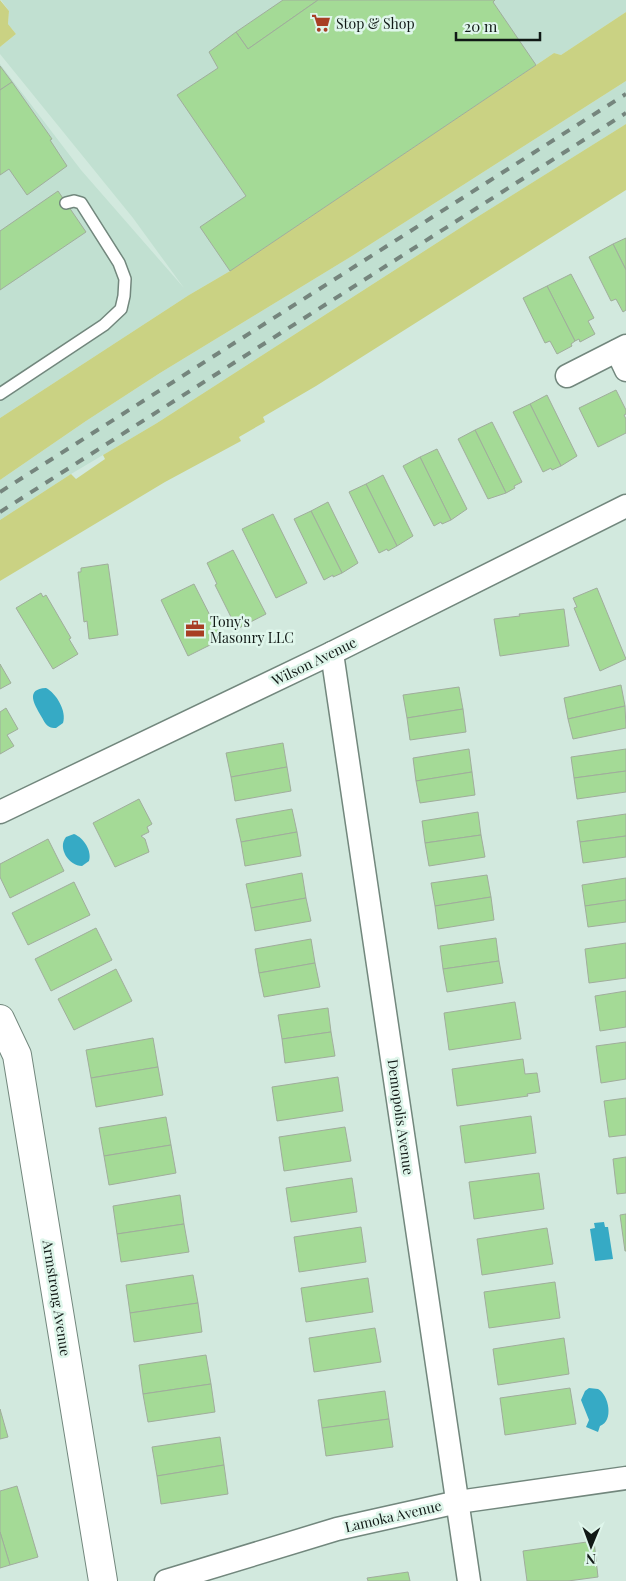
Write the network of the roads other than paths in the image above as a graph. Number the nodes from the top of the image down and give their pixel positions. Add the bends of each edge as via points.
1 (66, 203) dead end
2 (623, 355) edge
3 (567, 376) dead end
4 (0, 394) edge
5 (626, 506) edge
6 (332, 652) junction
7 (0, 812) edge
8 (0, 1019) edge
9 (626, 1478) edge
10 (458, 1502) junction
11 (103, 1581) edge
12 (166, 1581) edge
13 (469, 1581) edge

1 - 4 lane via 81,203 119,263 125,279 121,308 104,325
2 - 3 street
5 - 6 street, Wilson Avenue
6 - 7 street, Wilson Avenue
6 - 10 street, Demopolis Avenue
8 - 11 street, Armstrong Avenue via 17,1055
9 - 10 street, Lamoka Avenue
10 - 12 street, Lamoka Avenue via 337,1529
10 - 13 street, Demopolis Avenue

